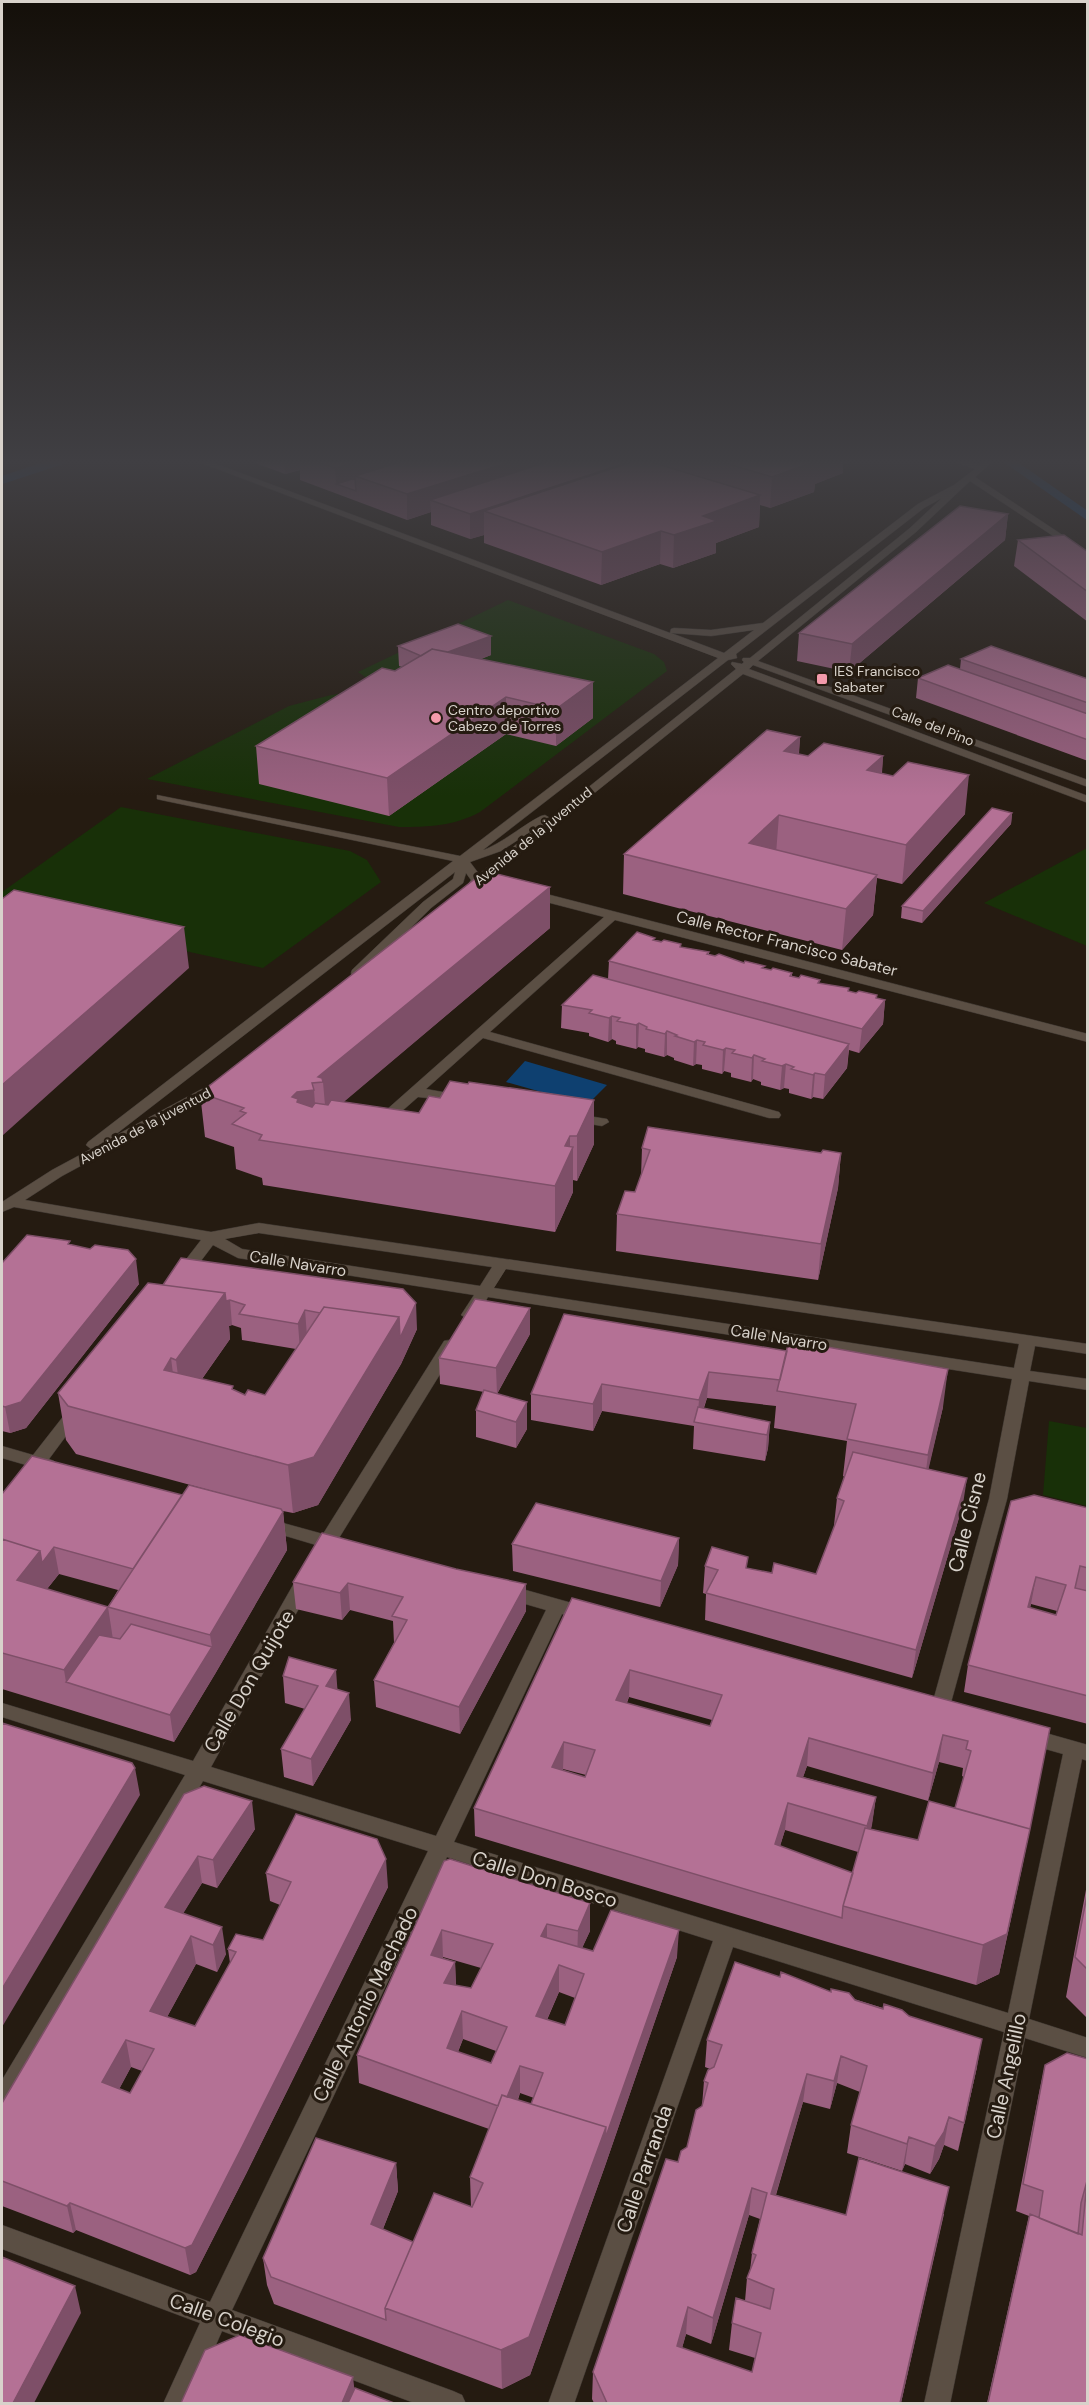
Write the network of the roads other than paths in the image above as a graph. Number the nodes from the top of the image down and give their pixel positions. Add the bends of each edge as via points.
1 (497, 571) edge
2 (837, 571) edge
3 (859, 571) edge
4 (855, 574) junction
5 (768, 625) junction
6 (650, 628) junction
7 (726, 657) junction
8 (753, 661) junction
9 (742, 670) junction
10 (656, 738) junction
11 (1088, 784) edge
12 (160, 797) dead end
13 (583, 797) junction
14 (1088, 800) edge
15 (464, 860) junction
16 (478, 881) junction
17 (500, 887) edge
18 (523, 892) edge
19 (613, 915) junction
20 (482, 1034) junction
21 (1088, 1038) edge
22 (226, 1083) edge
23 (416, 1092) junction
24 (474, 1101) edge
25 (774, 1115) dead end
26 (567, 1116) edge
27 (602, 1122) dead end
28 (368, 1134) edge
29 (57, 1173) junction
30 (6, 1205) edge
31 (211, 1237) junction
32 (501, 1264) junction
33 (175, 1284) edge
34 (484, 1291) junction
35 (1028, 1340) junction
36 (1088, 1349) edge
37 (1020, 1375) junction
38 (1088, 1385) edge
39 (88, 1397) edge
40 (2, 1452) edge
41 (37, 1462) junction
42 (70, 1471) edge
43 (23, 1480) edge
44 (998, 1499) junction
45 (1020, 1505) edge
46 (249, 1520) edge
47 (328, 1541) junction
48 (351, 1548) edge
49 (488, 1586) edge
50 (557, 1606) junction
51 (602, 1618) edge
52 (918, 1706) edge
53 (2, 1710) edge
54 (940, 1712) junction
55 (963, 1718) edge
56 (1007, 1731) edge
57 (1081, 1751) edge
58 (198, 1771) junction
59 (441, 1846) junction
60 (726, 1935) junction
61 (1017, 2025) junction
62 (1088, 2048) edge
63 (2, 2100) edge
64 (2, 2237) edge
65 (216, 2316) junction
66 (176, 2403) edge
67 (453, 2403) edge
68 (561, 2403) edge
69 (937, 2403) edge

1 - 6 street
2 - 5 street, Avenida de la juventud
3 - 4 street, Avenida de la juventud
4 - 7 street via 744,655
4 - 8 street, Avenida de la juventud
5 - 6 street via 711,633
5 - 7 street, Avenida de la juventud
6 - 7 street
7 - 8 street, Calle del Pino
7 - 9 street, Calle del Pino
7 - 10 street via 729,668 701,689
7 - 15 street, Avenida de la juventud
8 - 9 street, Avenida de la juventud
8 - 11 street, Calle del Pino
9 - 10 street, Avenida de la juventud
9 - 14 street, Calle del Pino
10 - 13 street, Avenida de la juventud
12 - 15 street
13 - 15 street via 521,831 498,849
13 - 16 street, Avenida de la juventud
15 - 16 street
15 - 16 street, Avenida de la juventud via 459,880 427,905 351,981
15 - 29 street, Avenida de la juventud
16 - 17 street
18 - 19 street, Calle Rector Francisco Sabater
19 - 20 street
19 - 21 street, Calle Rector Francisco Sabater
20 - 23 street
20 - 25 street
22 - 29 street, Avenida de la juventud
23 - 24 street
23 - 28 street
26 - 27 street
29 - 30 street, Avenida de la juventud
30 - 31 street
31 - 32 street, Calle Navarro via 259,1228
31 - 33 street
31 - 34 street, Calle Navarro via 238,1253
32 - 34 street, Calle Don Quijote
32 - 35 street, Calle Navarro
34 - 37 street, Calle Navarro
34 - 47 street, Calle Don Quijote
35 - 36 street, Calle Navarro
35 - 37 street, Calle Cisne
37 - 38 street, Calle Navarro
37 - 44 street, Calle Cisne
39 - 41 street
40 - 41 street
41 - 42 street
41 - 43 street
44 - 45 street
44 - 54 street, Calle Cisne
46 - 47 street
47 - 48 street
47 - 58 street, Calle Don Quijote
49 - 50 street
50 - 51 street
50 - 59 street, Calle Antonio Machado
52 - 54 street
53 - 58 street, Calle Don Bosco
54 - 55 street
56 - 57 street
57 - 61 street, Calle Angelillo
58 - 59 street, Calle Don Bosco
58 - 63 street, Calle Don Quijote
59 - 60 street, Calle Don Bosco
59 - 65 street, Calle Antonio Machado
60 - 61 street, Calle Don Bosco
60 - 68 street, Calle Parranda
61 - 62 street, Calle Don Bosco
61 - 69 street, Calle Angelillo
64 - 65 street, Calle Colegio
65 - 66 street, Calle Antonio Machado
65 - 67 street, Calle Colegio

